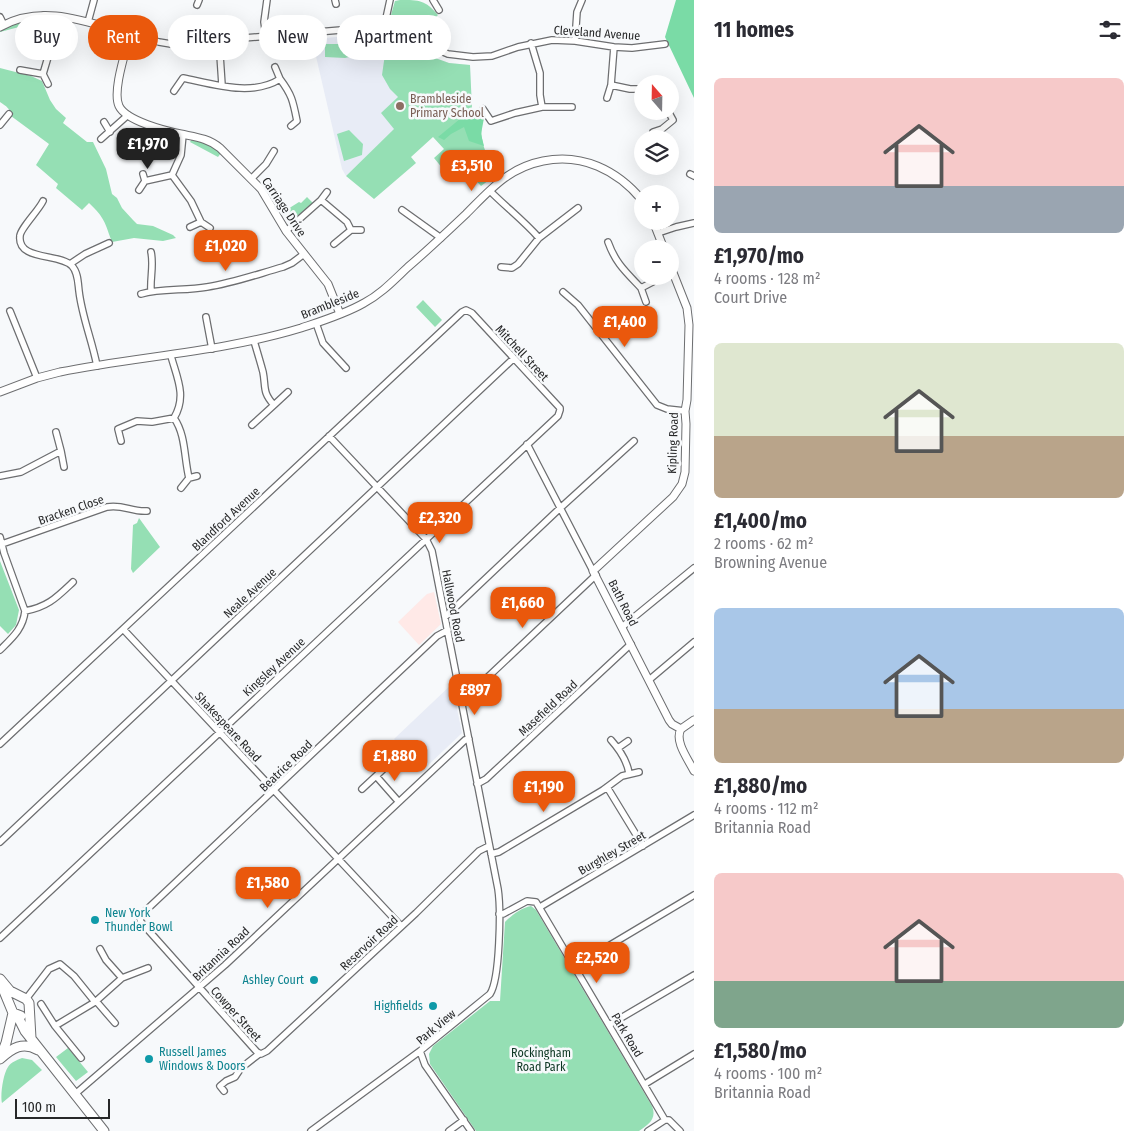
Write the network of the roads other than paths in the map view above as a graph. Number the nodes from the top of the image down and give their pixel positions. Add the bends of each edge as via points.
1 (94, 0) edge
2 (267, 0) edge
3 (390, 0) edge
4 (433, 0) edge
5 (582, 0) edge
6 (439, 10) dead end
7 (90, 15) edge
8 (264, 15) edge
9 (387, 15) edge
10 (0, 17) edge
11 (78, 20) edge
12 (15, 21) edge
13 (88, 22) edge
14 (2, 26) edge
15 (575, 41) junction
16 (531, 44) junction
17 (664, 44) dead end
18 (614, 47) junction
19 (451, 54) edge
20 (47, 60) edge
21 (124, 60) edge
22 (220, 60) edge
23 (275, 67) dead end
24 (20, 70) dead end
25 (178, 72) dead end
26 (43, 74) junction
27 (183, 78) junction
28 (280, 79) junction
29 (48, 84) dead end
30 (222, 85) junction
31 (611, 86) junction
32 (634, 89) edge
33 (174, 91) dead end
34 (607, 98) dead end
35 (542, 107) junction
36 (572, 107) dead end
37 (483, 109) dead end
38 (9, 114) dead end
39 (128, 115) junction
40 (672, 120) edge
41 (104, 122) dead end
42 (0, 124) edge
43 (290, 126) dead end
44 (659, 130) edge
45 (110, 132) junction
46 (183, 135) junction
47 (102, 139) dead end
48 (274, 151) dead end
49 (143, 174) dead end
50 (172, 175) junction
51 (251, 179) junction
52 (145, 181) junction
53 (139, 190) dead end
54 (490, 191) junction
55 (634, 191) edge
56 (327, 192) dead end
57 (321, 200) junction
58 (44, 201) dead end
59 (578, 208) dead end
60 (402, 210) dead end
61 (201, 222) junction
62 (694, 223) edge
63 (190, 226) dead end
64 (210, 228) dead end
65 (352, 230) junction
66 (361, 230) dead end
67 (657, 230) edge
68 (286, 231) junction
69 (658, 233) junction
70 (441, 238) junction
71 (539, 238) junction
72 (661, 240) edge
73 (608, 242) dead end
74 (109, 243) dead end
75 (334, 244) dead end
76 (151, 252) dead end
77 (304, 254) junction
78 (70, 264) junction
79 (501, 266) dead end
80 (647, 285) edge
81 (678, 285) edge
82 (641, 288) junction
83 (151, 291) junction
84 (564, 292) dead end
85 (141, 294) dead end
86 (646, 302) dead end
87 (690, 307) edge
88 (82, 310) junction
89 (466, 310) joint
90 (10, 311) dead end
91 (74, 312) dead end
92 (340, 314) junction
93 (206, 317) dead end
94 (14, 319) junction
95 (6, 322) dead end
96 (316, 323) junction
97 (254, 341) junction
98 (212, 349) junction
99 (171, 356) junction
100 (513, 359) junction
101 (97, 366) junction
102 (346, 368) dead end
103 (37, 378) junction
104 (0, 392) edge
105 (288, 392) dead end
106 (274, 405) junction
107 (560, 410) joint
108 (685, 411) junction
109 (174, 418) junction
110 (252, 425) dead end
111 (56, 432) dead end
112 (329, 436) junction
113 (121, 441) dead end
114 (634, 441) dead end
115 (527, 444) junction
116 (60, 451) junction
117 (64, 467) dead end
118 (0, 476) edge
119 (197, 476) dead end
120 (188, 478) junction
121 (181, 488) dead end
122 (377, 488) junction
123 (561, 507) junction
124 (147, 511) dead end
125 (0, 537) edge
126 (426, 539) junction
127 (2, 544) junction
128 (694, 568) edge
129 (594, 573) junction
130 (73, 582) dead end
131 (25, 611) junction
132 (445, 617) junction
133 (622, 627) junction
134 (123, 629) junction
135 (448, 630) junction
136 (694, 642) edge
137 (631, 644) junction
138 (0, 650) edge
139 (649, 680) junction
140 (172, 681) junction
141 (461, 698) junction
142 (694, 720) edge
143 (681, 729) junction
144 (219, 732) junction
145 (469, 739) junction
146 (611, 740) dead end
147 (628, 741) dead end
148 (0, 744) edge
149 (618, 748) junction
150 (390, 764) dead end
151 (694, 770) edge
152 (639, 772) dead end
153 (629, 773) junction
154 (376, 776) junction
155 (477, 784) junction
156 (362, 789) dead end
157 (605, 789) junction
158 (274, 791) junction
159 (398, 801) junction
160 (694, 815) edge
161 (0, 842) edge
162 (489, 846) junction
163 (643, 846) junction
164 (491, 854) junction
165 (337, 858) junction
166 (694, 895) edge
167 (540, 907) junction
168 (499, 914) junction
169 (140, 919) joint
170 (401, 926) junction
171 (0, 938) edge
172 (100, 949) dead end
173 (575, 966) junction
174 (148, 968) dead end
175 (694, 974) edge
176 (122, 978) junction
177 (0, 980) edge
178 (199, 988) junction
179 (490, 994) joint
180 (24, 998) junction
181 (95, 1001) junction
182 (41, 1004) dead end
183 (19, 1013) junction
184 (115, 1023) dead end
185 (610, 1025) junction
186 (55, 1026) junction
187 (31, 1039) junction
188 (420, 1050) junction
189 (42, 1053) junction
190 (260, 1054) junction
191 (694, 1054) edge
192 (81, 1058) dead end
193 (0, 1059) edge
194 (644, 1084) junction
195 (220, 1087) dead end
196 (74, 1095) junction
197 (464, 1120) junction
198 (665, 1120) junction
199 (104, 1131) edge
200 (311, 1131) edge
201 (448, 1131) edge
202 (471, 1131) edge
203 (648, 1131) edge
204 (680, 1131) edge

1 - 7 street
2 - 8 street
3 - 9 street
4 - 6 street
5 - 15 street via 577,12
10 - 14 street
11 - 13 street, Cleveland Avenue
12 - 14 street, Cleveland Avenue
15 - 16 street, Cleveland Avenue via 552,40
15 - 18 street, Cleveland Avenue
16 - 19 street, Cleveland Avenue via 473,58
16 - 35 street via 540,73
17 - 18 street, Cleveland Avenue
18 - 31 street
20 - 26 street
21 - 39 street via 117,91 119,106
22 - 30 street
23 - 28 street
24 - 26 street
25 - 27 street
26 - 29 street
27 - 30 street
27 - 33 street
28 - 30 street via 254,88
28 - 43 street via 291,93 295,109 297,121
31 - 32 street
31 - 34 street
35 - 36 street
35 - 37 street via 489,123
38 - 42 street
39 - 45 street
39 - 46 street, Carriage Drive via 154,128
40 - 44 street
41 - 45 street
45 - 47 street
46 - 50 street via 181,155
46 - 51 street, Carriage Drive via 214,143
48 - 51 street
49 - 52 street
50 - 52 street
50 - 61 street via 191,201
51 - 68 street, Carriage Drive via 261,189
52 - 53 street
54 - 55 street, Brambleside via 515,170 542,161 569,160 607,170
54 - 70 street, Brambleside
54 - 71 street
56 - 57 street
57 - 65 street
57 - 68 street
58 - 78 street via 19,236 22,245 34,255
59 - 71 street
60 - 70 street
61 - 63 street
61 - 64 street
62 - 69 street
65 - 66 street
65 - 75 street
67 - 69 street
68 - 77 street, Carriage Drive
69 - 72 street
70 - 92 street, Brambleside via 379,294
71 - 79 street via 518,264 512,268
73 - 82 street via 613,257
74 - 78 street
76 - 83 street
77 - 83 street via 283,267 208,287
77 - 92 street, Carriage Drive via 328,284
78 - 88 street via 76,273
80 - 82 street
81 - 87 street
82 - 86 street
83 - 85 street
84 - 108 street via 578,305 657,405
87 - 108 street, Kipling Road
88 - 91 street
88 - 101 street
89 - 100 street, Mitchell Street
89 - 112 street, Blandford Avenue
90 - 94 street
92 - 96 street, Brambleside
93 - 98 street
94 - 95 street
94 - 103 street
96 - 97 street, Brambleside
96 - 102 street via 323,343
97 - 98 street, Brambleside
97 - 106 street via 263,372 265,394
98 - 99 street, Brambleside
99 - 101 street, Brambleside
99 - 109 street via 181,393
100 - 107 street, Mitchell Street
100 - 122 street, Neale Avenue
101 - 103 street, Brambleside
103 - 104 street, Brambleside
105 - 106 street
106 - 110 street
107 - 115 street, Kingsley Avenue via 558,416
108 - 129 street, Kipling Road via 685,472 682,484 673,497
109 - 113 street via 137,421 115,427
109 - 120 street via 182,435
111 - 116 street
112 - 122 street, Hallwood Road
112 - 134 street, Blandford Avenue
114 - 123 street
115 - 123 street, Bath Road
115 - 126 street, Kingsley Avenue
116 - 117 street
116 - 118 street via 20,472
119 - 120 street
120 - 121 street
122 - 126 street, Hallwood Road
122 - 140 street, Neale Avenue
123 - 129 street, Bath Road
123 - 132 street
124 - 127 street, Bracken Close via 107,507
125 - 127 street
126 - 132 street, Hallwood Road via 432,551
126 - 144 street, Kingsley Avenue
127 - 131 street
128 - 133 street
129 - 133 street, Bath Road
129 - 141 street via 473,691
130 - 131 street via 52,601
131 - 138 street via 21,628
132 - 135 street, Hallwood Road
133 - 137 street, Bath Road
134 - 140 street, Shakespeare Road
134 - 148 street, Blandford Avenue
135 - 141 street, Hallwood Road
135 - 158 street, Beatrice Road via 437,636
136 - 139 street
137 - 139 street, Bath Road
137 - 155 street, Masefield Road
139 - 143 street, Bath Road via 669,720
140 - 144 street, Shakespeare Road
140 - 161 street, Neale Avenue
141 - 145 street, Hallwood Road
142 - 143 street
143 - 151 street via 679,740
144 - 158 street, Shakespeare Road
144 - 171 street, Kingsley Avenue
145 - 155 street, Hallwood Road
145 - 159 street, Britannia Road via 464,740
146 - 149 street
147 - 149 street
149 - 153 street
150 - 154 street
152 - 153 street
153 - 157 street
154 - 156 street
154 - 159 street
155 - 162 street, Hallwood Road
157 - 163 street
157 - 164 street
158 - 165 street, Shakespeare Road
158 - 169 street, Beatrice Road
159 - 165 street, Britannia Road
160 - 163 street, Burghley Street
162 - 164 street, Hallwood Road
162 - 170 street, Reservoir Road via 479,851
163 - 167 street, Burghley Street
164 - 168 street, Hallwood Road
165 - 170 street, Shakespeare Road
165 - 178 street, Britannia Road
166 - 173 street
167 - 168 street via 536,902 527,901
167 - 173 street, Park Road
168 - 179 street, Hallwood Road via 496,976
169 - 178 street, Cowper Street
170 - 190 street, Reservoir Road
172 - 176 street
173 - 185 street, Park Road
174 - 176 street
175 - 185 street
176 - 181 street
177 - 180 main road via 10,991
177 - 183 main road
178 - 190 street, Cowper Street
178 - 196 street, Britannia Road
179 - 188 street, Park View
180 - 181 street via 49,969 60,964
180 - 183 main road via 29,1004
180 - 183 main road via 14,999
181 - 184 street
181 - 186 street
182 - 186 street
183 - 187 main road
183 - 187 main road
183 - 193 main road
185 - 194 street, Park Road
186 - 192 street
187 - 189 main road
188 - 197 street, Park View via 425,1065
188 - 200 street
189 - 193 main road via 23,1045
189 - 196 main road
190 - 195 street, Reservoir Road
191 - 194 street
194 - 198 street, Park Road
196 - 199 main road
197 - 201 street
197 - 202 street, Park View
198 - 203 street
198 - 204 street, Park Road

